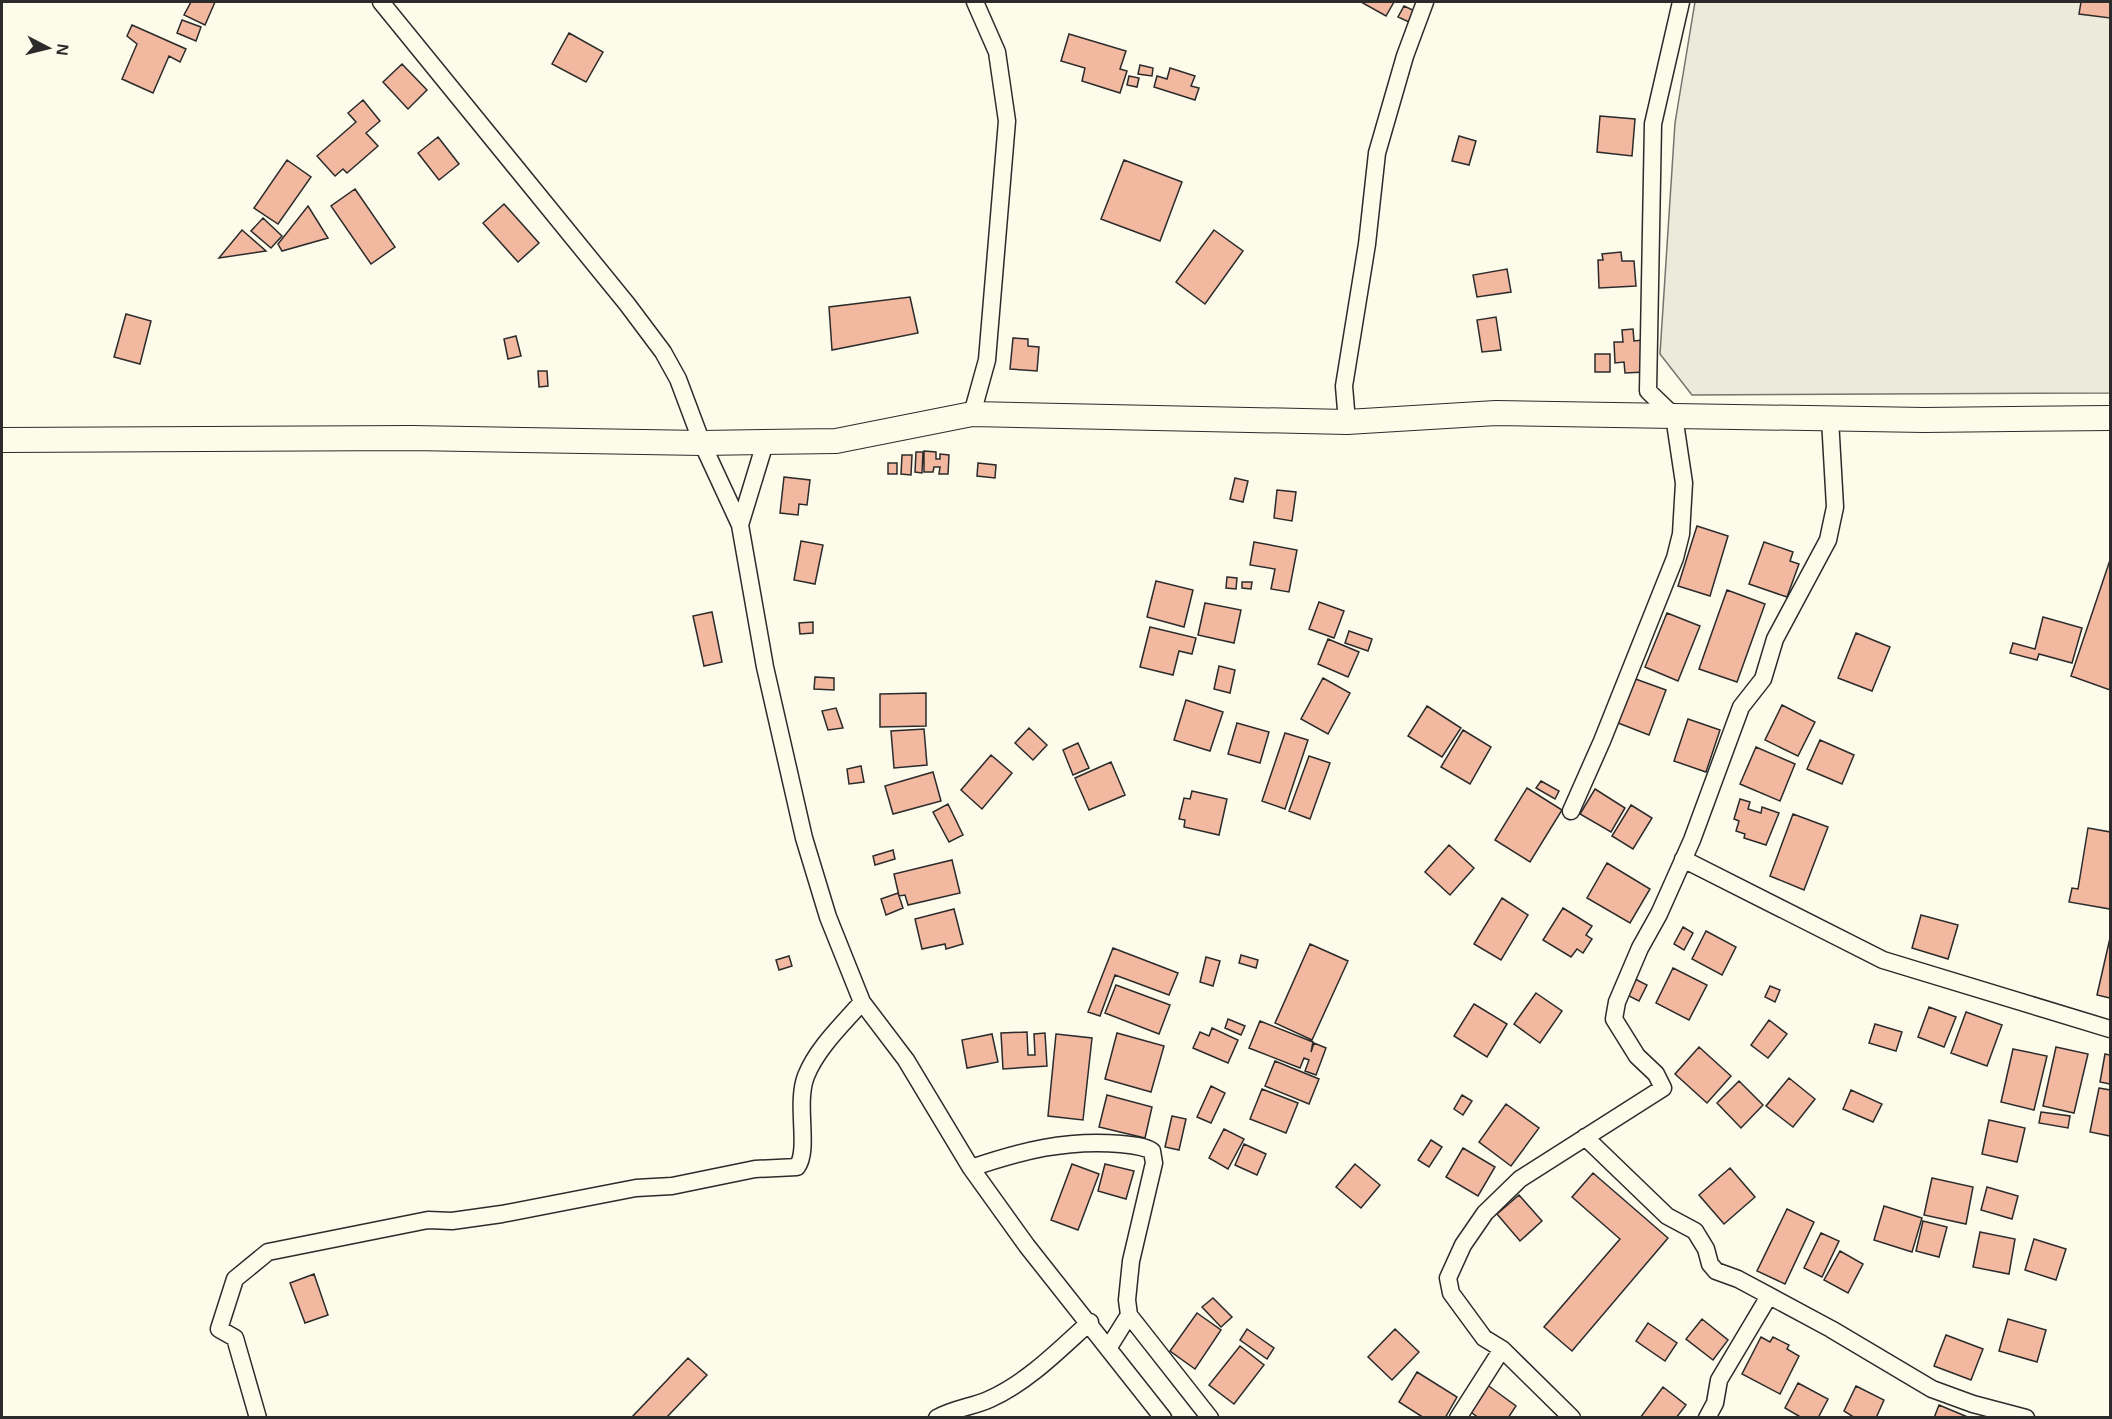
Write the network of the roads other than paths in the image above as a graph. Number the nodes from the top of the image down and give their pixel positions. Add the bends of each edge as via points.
1 (381, 2) edge
2 (975, 2) edge
3 (1425, 2) edge
4 (1681, 2) edge
5 (972, 414) junction
6 (1674, 416) junction
7 (2110, 418) edge
8 (1830, 419) junction
9 (1347, 422) junction
10 (2, 440) edge
11 (765, 442) junction
12 (702, 443) junction
13 (740, 525) junction
14 (1571, 811) dead end
15 (1683, 859) junction
16 (862, 1002) junction
17 (2110, 1029) edge
18 (1585, 1137) junction
19 (971, 1168) junction
20 (1769, 1296) junction
21 (1129, 1315) junction
22 (1090, 1322) junction
23 (1109, 1347) junction
24 (1503, 1350) junction
25 (258, 1418) edge
26 (937, 1418) edge
27 (1163, 1418) edge
28 (1210, 1418) edge
29 (1458, 1418) edge
30 (1572, 1418) edge
31 (1707, 1418) edge
32 (2026, 1418) edge

1 - 12 street via 663,352 693,411
2 - 5 street via 997,52 1007,122 987,360
3 - 9 street via 1377,153 1344,386
4 - 6 street via 1653,124 1648,380 1648,391
5 - 9 main road
5 - 11 main road via 836,441
6 - 8 main road
6 - 9 main road via 1496,413
6 - 14 street via 1684,483 1681,534 1675,558
7 - 8 main road
8 - 15 street via 1834,507 1828,540 1775,639 1763,679 1741,707
10 - 12 main road via 423,438
11 - 12 main road
11 - 13 street
12 - 13 street
13 - 16 street via 765,667 804,838 828,917
15 - 17 street via 1883,960
15 - 18 street via 1624,982 1614,1018 1636,1056 1656,1074 1663,1088
16 - 19 street via 906,1060
16 - 25 street via 837,1030 806,1076 800,1123 803,1159 797,1167 755,1169 502,1214 428,1220 268,1252 235,1279 219,1329 235,1338
18 - 20 street via 1666,1216 1695,1231 1716,1271
18 - 24 street via 1520,1179 1485,1213 1462,1245 1448,1278 1450,1293 1484,1338
19 - 21 street via 1067,1143 1094,1142 1152,1151 1154,1163 1127,1289
19 - 22 street via 1027,1246
20 - 31 street via 1719,1380 1715,1403
20 - 32 street via 1932,1389
21 - 23 street
21 - 28 street
22 - 23 street
22 - 26 street via 1009,1388
23 - 27 street
24 - 29 street
24 - 30 street

